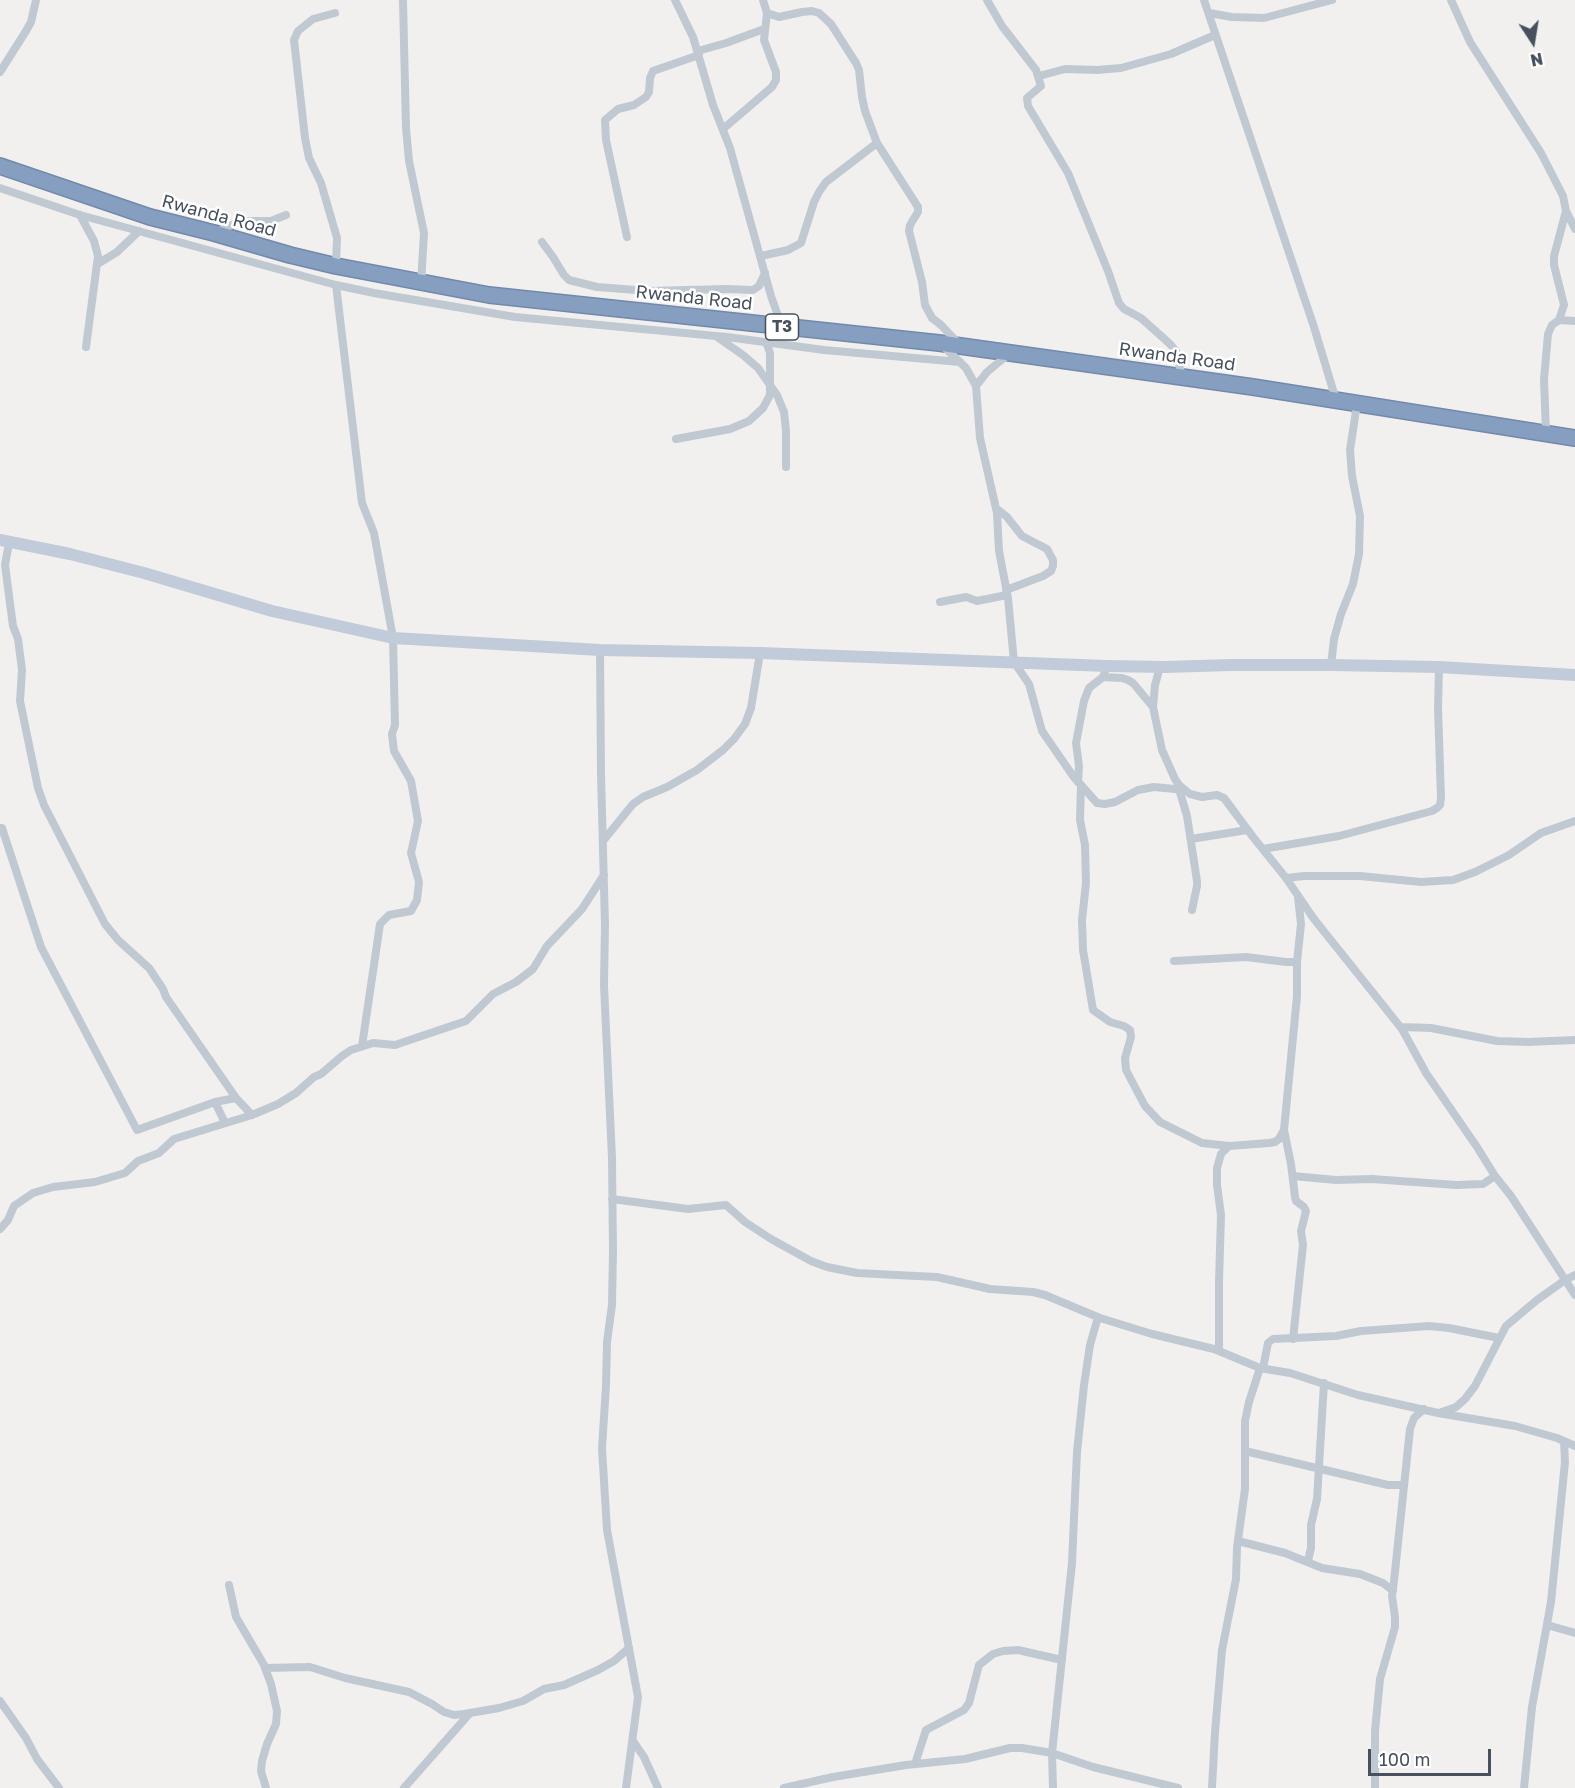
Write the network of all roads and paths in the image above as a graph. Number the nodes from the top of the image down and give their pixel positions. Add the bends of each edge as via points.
1 (36, 0) edge
2 (403, 0) edge
3 (675, 0) edge
4 (763, 0) edge
5 (987, 0) edge
6 (1204, 0) edge
7 (1332, 0) edge
8 (1451, 0) edge
9 (767, 12) junction
10 (335, 13) dead end
11 (1209, 13) junction
12 (764, 29) junction
13 (1215, 35) junction
14 (698, 53) junction
15 (0, 72) edge
16 (1039, 76) junction
17 (723, 129) junction
18 (877, 142) junction
19 (0, 166) edge
20 (0, 188) edge
21 (1566, 211) junction
22 (80, 215) junction
23 (286, 215) dead end
24 (1575, 229) edge
25 (139, 231) junction
26 (214, 233) junction
27 (627, 237) dead end
28 (542, 242) dead end
29 (761, 256) junction
30 (99, 263) junction
31 (336, 267) junction
32 (765, 273) junction
33 (421, 283) junction
34 (336, 285) junction
35 (1559, 320) junction
36 (1575, 321) edge
37 (782, 327) junction
38 (717, 336) junction
39 (765, 342) junction
40 (939, 343) junction
41 (961, 346) junction
42 (86, 347) dead end
43 (1010, 353) junction
44 (960, 362) junction
45 (1182, 377) junction
46 (770, 382) junction
47 (976, 386) junction
48 (1336, 400) junction
49 (1357, 404) junction
50 (1546, 432) junction
51 (1575, 438) edge
52 (676, 439) dead end
53 (786, 467) dead end
54 (996, 508) junction
55 (4, 542) edge
56 (1006, 592) junction
57 (940, 602) dead end
58 (393, 638) junction
59 (600, 650) junction
60 (760, 653) junction
61 (1014, 662) junction
62 (1331, 665) junction
63 (1160, 667) junction
64 (1439, 667) junction
65 (1105, 672) junction
66 (1575, 675) edge
67 (1153, 707) junction
68 (1079, 784) junction
69 (1182, 790) junction
70 (1575, 821) edge
71 (0, 828) edge
72 (1247, 830) junction
73 (1191, 839) junction
74 (602, 841) junction
75 (1263, 849) junction
76 (604, 874) junction
77 (1286, 878) junction
78 (1297, 894) junction
79 (1192, 910) dead end
80 (1174, 961) dead end
81 (1297, 962) junction
82 (1401, 1027) junction
83 (1575, 1040) edge
84 (362, 1046) junction
85 (236, 1098) junction
86 (215, 1102) junction
87 (252, 1114) junction
88 (225, 1123) junction
89 (1284, 1130) junction
90 (1229, 1146) junction
91 (1293, 1176) junction
92 (1495, 1176) junction
93 (612, 1200) junction
94 (0, 1229) edge
95 (1575, 1275) edge
96 (1565, 1280) junction
97 (1575, 1295) edge
98 (1098, 1317) junction
99 (1499, 1338) junction
100 (1293, 1339) junction
101 (1220, 1351) junction
102 (1262, 1368) junction
103 (1324, 1383) junction
104 (1404, 1405) junction
105 (1424, 1409) junction
106 (1438, 1413) junction
107 (1411, 1424) junction
108 (1564, 1442) junction
109 (1575, 1446) edge
110 (1245, 1451) junction
111 (1319, 1468) junction
112 (1404, 1485) junction
113 (1238, 1541) junction
114 (1308, 1561) junction
115 (229, 1585) dead end
116 (1393, 1591) junction
117 (1547, 1624) junction
118 (1575, 1633) edge
119 (629, 1648) junction
120 (1062, 1660) junction
121 (265, 1668) junction
122 (0, 1701) edge
123 (470, 1713) junction
124 (633, 1741) junction
125 (1052, 1753) junction
126 (915, 1764) junction
127 (59, 1788) edge
128 (266, 1788) edge
129 (404, 1788) edge
130 (626, 1788) edge
131 (658, 1788) edge
132 (784, 1788) edge
133 (1053, 1788) edge
134 (1178, 1788) edge
135 (1212, 1788) edge
136 (1375, 1788) edge
137 (1524, 1788) edge

1 - 15 street via 31,22
2 - 33 street via 406,128 423,233
3 - 14 street
4 - 9 street
5 - 16 street
6 - 11 street
7 - 11 street via 1256,19
8 - 21 street via 1475,51 1541,153 1563,196
9 - 12 street
9 - 18 street via 779,17 812,11 824,16 859,70 862,97
10 - 31 street via 313,19 298,31 294,40 305,138 335,233
11 - 13 street
12 - 14 street
12 - 17 street via 776,80
13 - 16 street via 1171,54 1121,68 1065,69
13 - 48 street
14 - 17 street
14 - 27 street via 653,71 646,97 618,109 605,120
16 - 45 street via 1041,86 1027,98 1028,106 1068,173 1119,303 1176,351
17 - 29 street
18 - 29 street via 835,174 819,192 801,243
18 - 41 street via 918,207 910,225 910,237 925,305 932,318
19 - 26 highway, Rwanda Road / T3 via 150,217
20 - 22 street
21 - 24 street
21 - 35 street via 1554,256 1564,304
22 - 25 street
22 - 30 street via 98,250
23 - 26 street via 271,221 240,221
25 - 30 street
25 - 34 street
26 - 31 highway, Rwanda Road / T3
28 - 32 street via 569,280 597,287 753,290
29 - 32 street
30 - 42 street
31 - 33 highway, Rwanda Road / T3
32 - 37 street
33 - 37 highway, Rwanda Road / T3 via 523,299
34 - 38 street via 515,316
34 - 58 street via 362,503 374,533
35 - 36 street
35 - 50 street via 1548,334 1544,380
37 - 40 highway, Rwanda Road / T3
38 - 39 street
38 - 46 street
39 - 44 street
39 - 46 street via 770,353
40 - 41 highway, Rwanda Road / T3
40 - 44 street
41 - 43 highway, Rwanda Road / T3
43 - 45 highway, Rwanda Road / T3
43 - 47 street
44 - 47 street
45 - 48 highway, Rwanda Road / T3
46 - 52 street via 770,395 749,421 730,429
46 - 53 street via 784,412
47 - 54 street via 980,438
48 - 49 highway, Rwanda Road / T3
49 - 50 highway, Rwanda Road / T3
49 - 62 street via 1350,450 1360,516 1359,554 1334,639
50 - 51 highway, Rwanda Road / T3
54 - 56 street
54 - 56 street via 1022,536 1047,549 1053,560 1051,571
55 - 58 street via 70,554 272,610
55 - 85 street via 22,670 20,701 44,804 105,924 149,968
56 - 57 street via 977,601 966,597
56 - 61 street
58 - 59 street
58 - 84 street via 396,725 392,734 394,751 411,781 418,821 411,853 419,889 411,911 389,915 380,924
59 - 60 street
59 - 74 street
60 - 61 street
60 - 74 street via 751,708 734,739 697,770 633,804
61 - 65 street
61 - 68 street via 1029,684 1042,731
62 - 63 street
62 - 64 street
63 - 65 street
63 - 67 street
64 - 66 street
64 - 75 street via 1441,798 1437,808 1340,836
65 - 67 street via 1133,683
65 - 68 street via 1089,688 1084,701 1076,743
67 - 69 street via 1160,741
68 - 69 street via 1097,802 1105,804 1146,788
68 - 90 street via 1086,883 1083,950 1094,1010 1130,1030 1126,1070 1154,1117 1202,1143
69 - 72 street via 1202,797 1224,798
69 - 73 street
70 - 77 street via 1541,833 1509,855 1453,880
71 - 86 street via 41,947 137,1130
72 - 73 street
72 - 75 street
73 - 79 street via 1197,886
74 - 76 street
75 - 77 street
76 - 84 street via 582,909 547,946 532,969 493,994 466,1021 395,1045
76 - 93 street
77 - 78 street
78 - 81 street via 1301,924
78 - 82 street
80 - 81 street via 1246,957
81 - 89 street
82 - 83 street via 1431,1028 1497,1041
82 - 92 street via 1426,1073
84 - 87 street via 346,1052 293,1095
85 - 86 street
85 - 87 street
86 - 88 street
87 - 88 street
88 - 94 street via 172,1140 159,1153 138,1161 122,1175 33,1193 14,1206
89 - 90 street via 1275,1142
89 - 91 street
90 - 101 street via 1221,1154 1217,1168 1221,1215
91 - 92 street via 1456,1185 1483,1184
91 - 100 street via 1295,1199 1306,1211
92 - 96 street
93 - 98 street via 688,1209 726,1205 771,1239 827,1267 857,1273 937,1277 990,1289 1033,1292
93 - 119 street via 612,1305 602,1448 607,1530
95 - 96 street
96 - 97 street
96 - 99 street via 1512,1320
98 - 101 street
98 - 120 street via 1084,1385
99 - 100 street via 1429,1326
99 - 106 street via 1465,1399
100 - 102 street via 1270,1341
101 - 102 street
102 - 103 street
102 - 110 street via 1245,1421
103 - 104 street
103 - 111 street
104 - 105 street
104 - 107 street
105 - 106 street
105 - 107 street
106 - 108 street via 1515,1426
107 - 112 street
108 - 109 street
108 - 117 street
110 - 111 street
110 - 113 street
111 - 112 street via 1388,1485
111 - 114 street
112 - 116 street
113 - 114 street
113 - 135 street via 1236,1578 1222,1650
114 - 116 street via 1322,1568 1360,1574
115 - 121 street via 236,1617
116 - 136 street via 1395,1627 1380,1679
117 - 118 street
117 - 137 street via 1532,1707
119 - 123 street via 606,1666 570,1682 523,1701
119 - 124 street via 638,1704
120 - 125 street
120 - 126 street via 1018,1650 993,1654 979,1665 964,1710 926,1730
121 - 123 street via 310,1667 409,1692 444,1712
121 - 128 street via 277,1718 262,1761
122 - 127 street
123 - 129 street
124 - 130 street
124 - 131 street
125 - 126 street via 1010,1748
125 - 133 street
125 - 134 street
126 - 132 street

